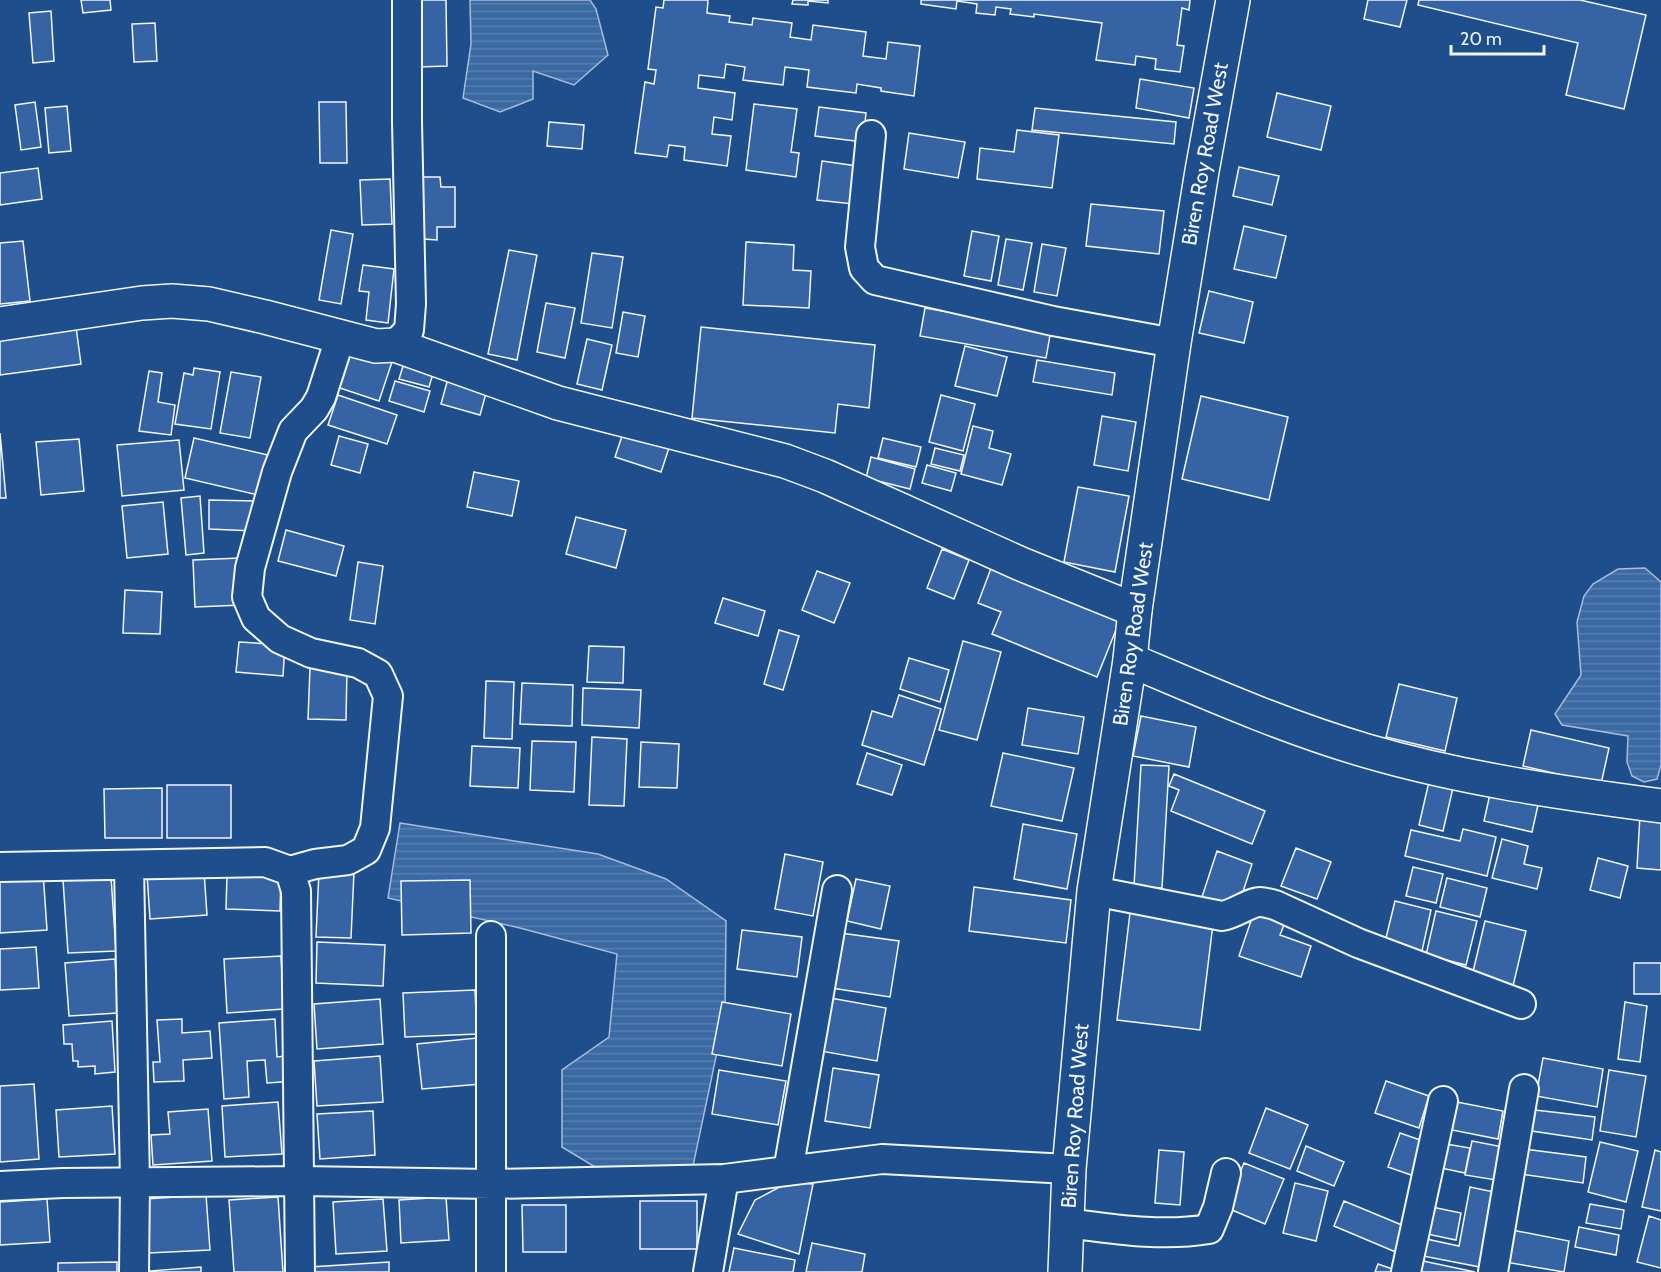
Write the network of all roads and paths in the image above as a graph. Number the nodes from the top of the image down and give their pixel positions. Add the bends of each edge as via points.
1 (407, 0) edge
2 (1233, 0) edge
3 (871, 135) dead end
4 (0, 324) edge
5 (341, 335) junction
6 (1174, 343) junction
7 (395, 345) junction
8 (1135, 610) junction
9 (1130, 660) junction
10 (1661, 806) edge
11 (129, 866) junction
12 (0, 867) edge
13 (290, 871) junction
14 (837, 890) dead end
15 (1094, 891) junction
16 (491, 936) dead end
17 (1521, 1004) dead end
18 (1524, 1089) dead end
19 (1443, 1101) dead end
20 (1069, 1169) junction
21 (788, 1172) junction
22 (1226, 1173) dead end
23 (724, 1179) junction
24 (300, 1181) junction
25 (135, 1184) junction
26 (492, 1184) junction
27 (0, 1186) edge
28 (1067, 1223) junction
29 (134, 1272) edge
30 (300, 1272) edge
31 (491, 1272) edge
32 (708, 1272) edge
33 (1065, 1272) edge
34 (1406, 1272) edge
35 (1493, 1272) edge

1 - 7 street via 411,304 409,330
2 - 6 street, Biren Roy Road West
3 - 6 street via 860,248 864,268 875,280 1053,321
4 - 5 street via 172,302 208,304
5 - 7 street via 376,346
5 - 13 street via 321,397 293,431 277,472 250,568 247,597 256,618 280,639 311,653 358,663 378,674 388,696 375,828 366,850 348,860
6 - 8 street, Biren Roy Road West
7 - 8 street via 558,403 785,461
8 - 9 street, Biren Roy Road West
9 - 10 street via 1256,713 1367,751 1561,793
9 - 15 street, Biren Roy Road West
11 - 12 street
11 - 13 street via 265,862
11 - 25 street
13 - 24 street via 296,891
14 - 21 street
15 - 17 street via 1222,916 1255,903 1275,905 1358,943
15 - 20 street, Biren Roy Road West
16 - 26 street
18 - 35 street
19 - 34 street
20 - 21 street via 882,1159
20 - 28 street, Biren Roy Road West
21 - 23 street
22 - 28 street via 1209,1229 1173,1233
23 - 26 street
23 - 32 street
24 - 25 street
24 - 26 street
24 - 30 street
25 - 27 street
25 - 29 street
26 - 31 street
28 - 33 street, Biren Roy Road West

